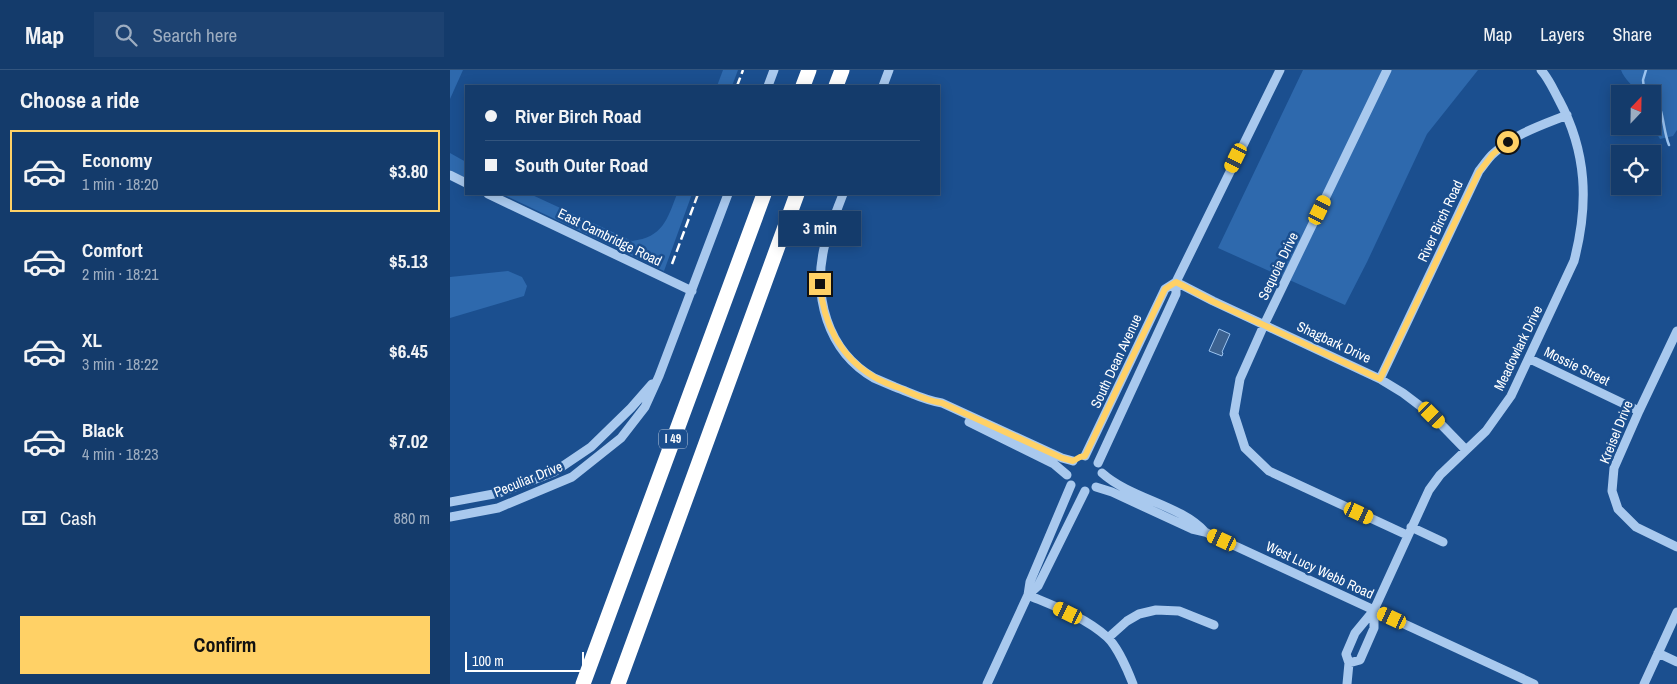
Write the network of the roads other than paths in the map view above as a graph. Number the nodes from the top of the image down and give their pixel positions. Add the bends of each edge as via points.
1 (774, 70) edge
2 (809, 70) edge
3 (842, 70) edge
4 (889, 70) edge
5 (1280, 70) edge
6 (1387, 70) edge
7 (1541, 70) edge
8 (768, 85) edge
9 (803, 85) edge
10 (836, 85) edge
11 (883, 85) edge
12 (1567, 115) junction
13 (450, 175) edge
14 (465, 182) edge
15 (490, 195) edge
16 (728, 195) edge
17 (764, 195) edge
18 (797, 195) edge
19 (843, 195) edge
20 (1176, 282) junction
21 (692, 291) junction
22 (1264, 325) junction
23 (1677, 331) edge
24 (1530, 359) junction
25 (659, 376) junction
26 (1380, 379) junction
27 (932, 402) junction
28 (1639, 411) junction
29 (1466, 450) junction
30 (1085, 456) junction
31 (1073, 461) junction
32 (1098, 463) junction
33 (1102, 473) junction
34 (1067, 475) junction
35 (1071, 485) junction
36 (1096, 487) junction
37 (1085, 491) junction
38 (450, 502) edge
39 (450, 517) edge
40 (1409, 531) junction
41 (1205, 532) junction
42 (1442, 542) dead end
43 (1677, 547) edge
44 (1028, 594) junction
45 (1374, 610) junction
46 (1677, 612) edge
47 (1214, 625) dead end
48 (1108, 638) junction
49 (1658, 653) junction
50 (1677, 662) edge
51 (1349, 663) junction
52 (583, 684) edge
53 (618, 684) edge
54 (987, 684) edge
55 (1133, 684) edge
56 (1347, 684) edge
57 (1534, 684) edge
58 (1644, 684) edge

1 - 8 street
2 - 9 highway
3 - 10 highway
4 - 11 street
5 - 20 street, South Dean Avenue
6 - 22 street, Sequoia Drive
7 - 12 street, Meadowlark Drive
12 - 24 street, Meadowlark Drive via 1582,165 1584,191 1580,238 1574,261
12 - 26 street, River Birch Road via 1508,142 1479,172
13 - 14 street
15 - 21 street, East Cambridge Road
16 - 21 street, Peculiar Drive
17 - 52 highway, I 49
18 - 53 highway, I 49
19 - 27 street via 825,244 821,268 821,298 829,326 844,352 864,371
20 - 22 street, Shagbark Drive
20 - 30 street, South Dean Avenue via 1165,289
20 - 32 street, South Dean Avenue via 1176,294
21 - 25 street, Peculiar Drive
22 - 26 street, Shagbark Drive
22 - 40 street, Sequoia Drive via 1240,379 1234,414 1245,448 1269,471
23 - 28 street, Kreisel Drive
24 - 28 street, Mossie Street
24 - 29 street, Meadowlark Drive via 1500,414
25 - 38 street, Peculiar Drive via 591,447 554,472 499,493
25 - 39 street, Peculiar Drive via 645,407 621,438 572,476 498,508
26 - 29 street, Shagbark Drive via 1432,415
27 - 31 street via 942,403
27 - 34 street via 1054,464
28 - 43 street, Kreisel Drive via 1614,468 1612,491 1618,509 1636,527
29 - 40 street, Meadowlark Drive via 1428,490
30 - 31 street
30 - 32 street
31 - 34 street
32 - 33 street
33 - 36 street
33 - 41 street, West Lucy Webb Road via 1125,489 1196,522
34 - 35 street
35 - 37 street
35 - 44 street via 1030,582
36 - 37 street
36 - 41 street, West Lucy Webb Road via 1192,530
37 - 44 street via 1038,586
40 - 42 street, Sequoia Drive
40 - 45 street, Meadowlark Drive
41 - 45 street, West Lucy Webb Road
44 - 48 street via 1071,614
44 - 54 street
45 - 51 street via 1355,633 1346,654
45 - 51 street via 1374,628 1360,660
45 - 57 street, West Lucy Webb Road
46 - 49 street
47 - 48 street via 1179,611 1156,610 1127,621
48 - 55 street via 1128,669
49 - 50 street
49 - 58 street
51 - 56 street

